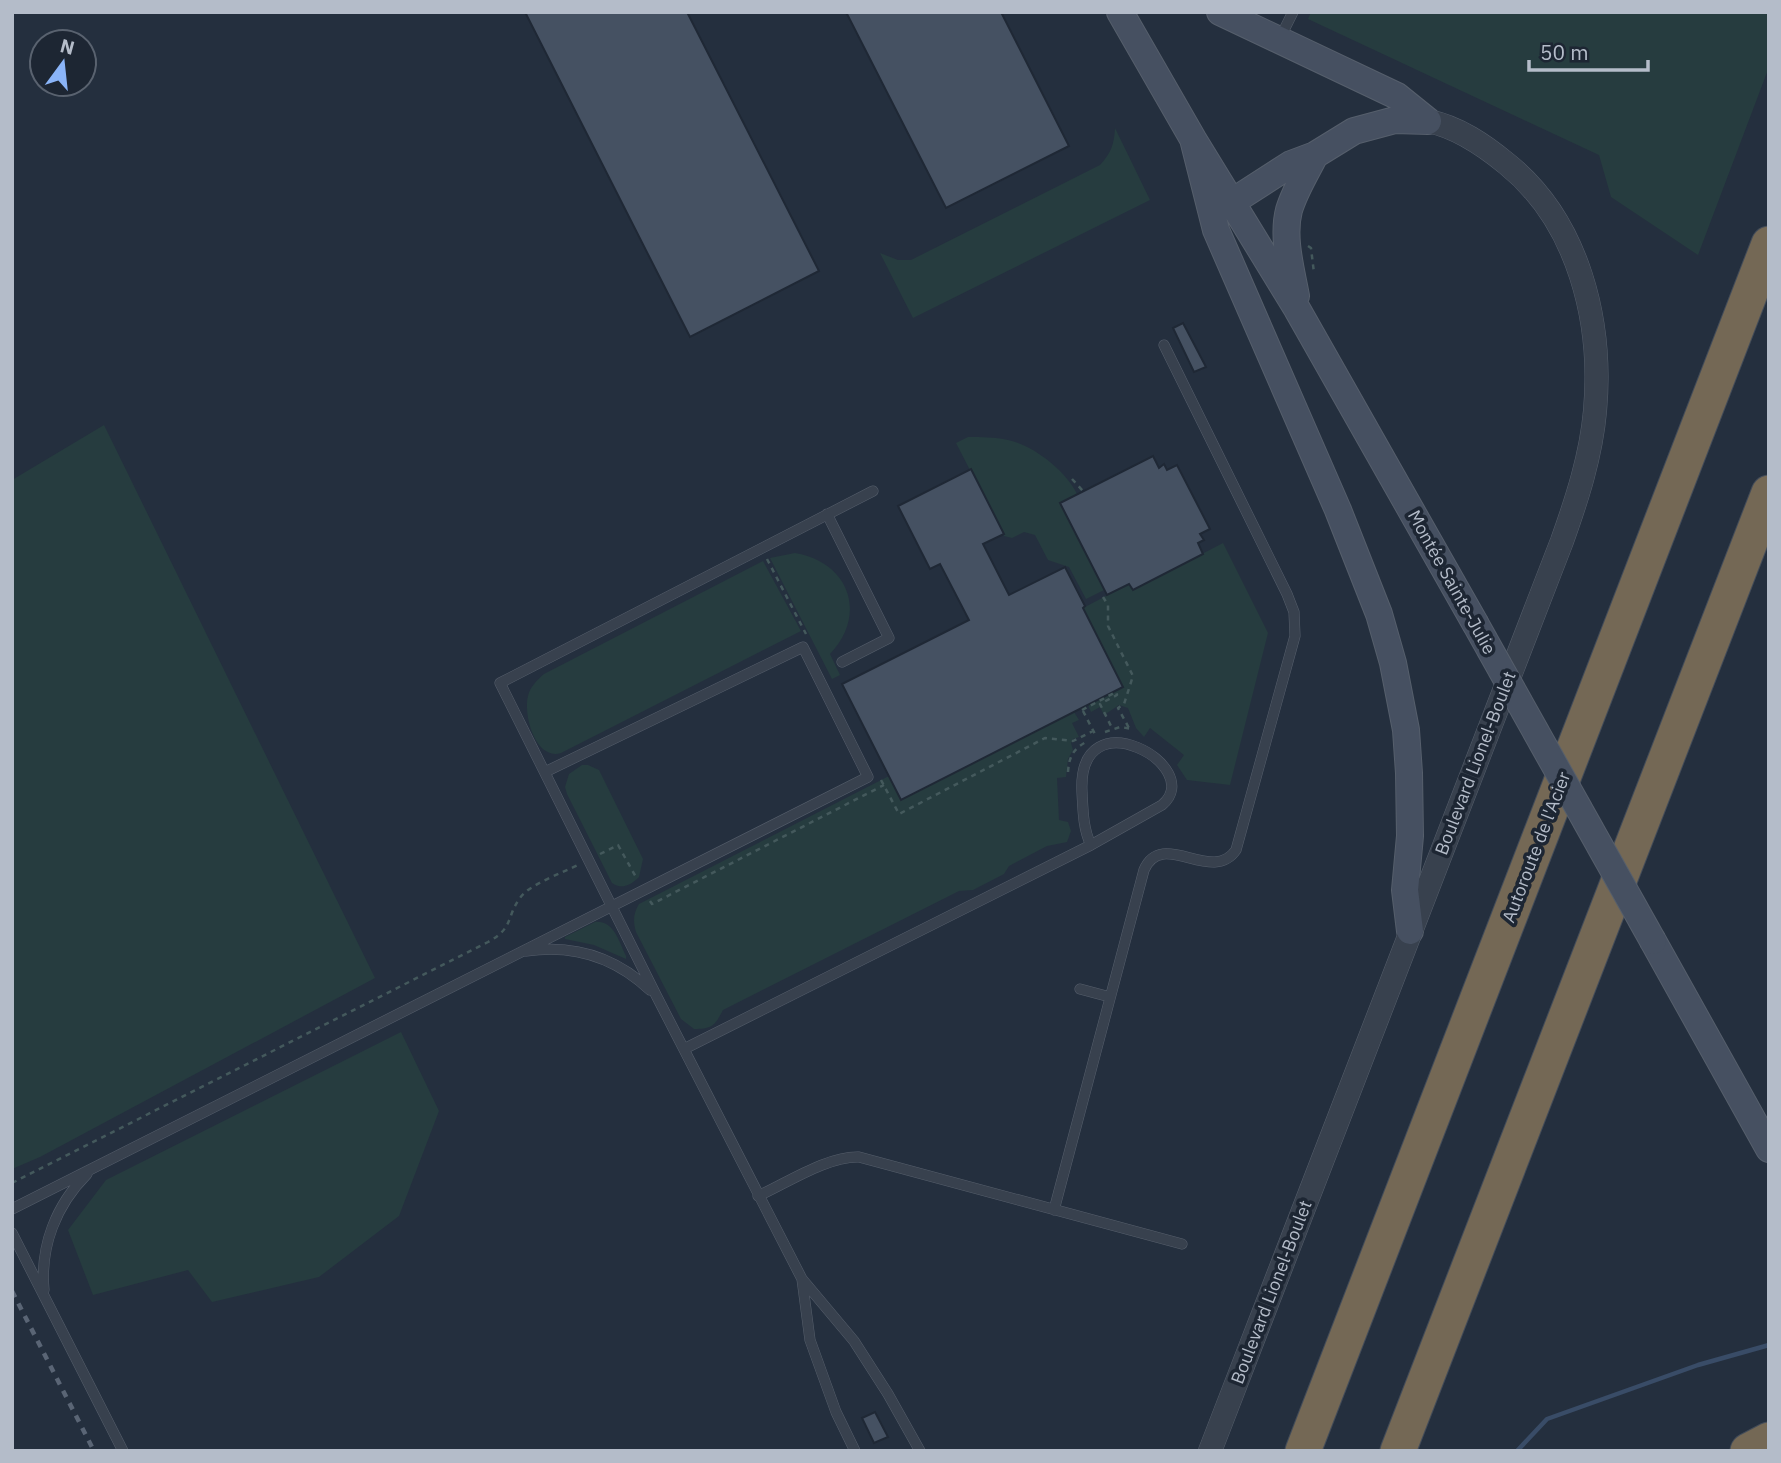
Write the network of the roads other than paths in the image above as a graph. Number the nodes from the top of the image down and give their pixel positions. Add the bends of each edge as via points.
1 (1120, 12) edge
2 (1220, 12) edge
3 (1293, 12) edge
4 (1279, 41) junction
5 (1428, 121) junction
6 (1193, 139) junction
7 (1315, 155) junction
8 (1232, 202) junction
9 (1769, 244) edge
10 (1297, 309) junction
11 (1164, 345) dead end
12 (873, 491) dead end
13 (1769, 493) edge
14 (827, 514) junction
15 (842, 662) dead end
16 (545, 772) junction
17 (1091, 845) junction
18 (612, 905) junction
19 (1410, 931) junction
20 (519, 952) junction
21 (1080, 989) dead end
22 (656, 995) junction
23 (1110, 997) junction
24 (684, 1049) junction
25 (1769, 1149) edge
26 (95, 1166) junction
27 (758, 1196) junction
28 (12, 1209) edge
29 (1054, 1210) junction
30 (12, 1233) edge
31 (1182, 1244) dead end
32 (802, 1279) junction
33 (45, 1298) junction
34 (1769, 1440) edge
35 (124, 1451) edge
36 (855, 1451) edge
37 (920, 1451) edge
38 (1210, 1451) edge
39 (1303, 1451) edge
40 (1398, 1451) edge
41 (1748, 1451) edge

1 - 6 main road
2 - 4 main road
3 - 4 lane
4 - 5 main road via 1397,96
5 - 7 main road via 1375,124
5 - 19 street, Boulevard Lionel-Boulet via 1457,131 1501,159 1529,183 1553,214 1585,288 1596,391 1590,445 1573,509
6 - 8 main road
6 - 19 main road via 1216,230 1342,519 1390,650 1408,752 1410,825 1405,890
7 - 8 main road via 1292,164
7 - 10 main road via 1293,199 1287,225
8 - 10 main road, Montée Sainte-Julie
9 - 39 highway, Autoroute de l'Acier
10 - 25 main road, Montée Sainte-Julie, bridge
11 - 23 lane via 1287,594 1296,628 1236,850 1231,858 1218,863 1168,853 1148,861
12 - 14 lane
13 - 40 highway
14 - 15 lane via 889,638
14 - 16 lane via 500,683
16 - 18 lane
16 - 18 lane via 803,647 869,776
17 - 17 lane via 1169,800 1171,775 1139,747 1112,743 1087,761 1082,792
17 - 24 lane
18 - 20 lane
18 - 22 lane
19 - 38 street, Boulevard Lionel-Boulet
20 - 22 lane via 553,948 600,957 627,971
20 - 26 lane
21 - 23 lane
22 - 24 lane
23 - 29 lane
24 - 27 lane
26 - 28 lane
26 - 33 lane via 70,1194 53,1223 43,1260
27 - 29 lane via 832,1162 859,1157
27 - 32 lane
29 - 31 lane
30 - 33 lane
32 - 36 lane via 810,1340
32 - 37 lane via 854,1341
33 - 35 lane
34 - 41 highway

